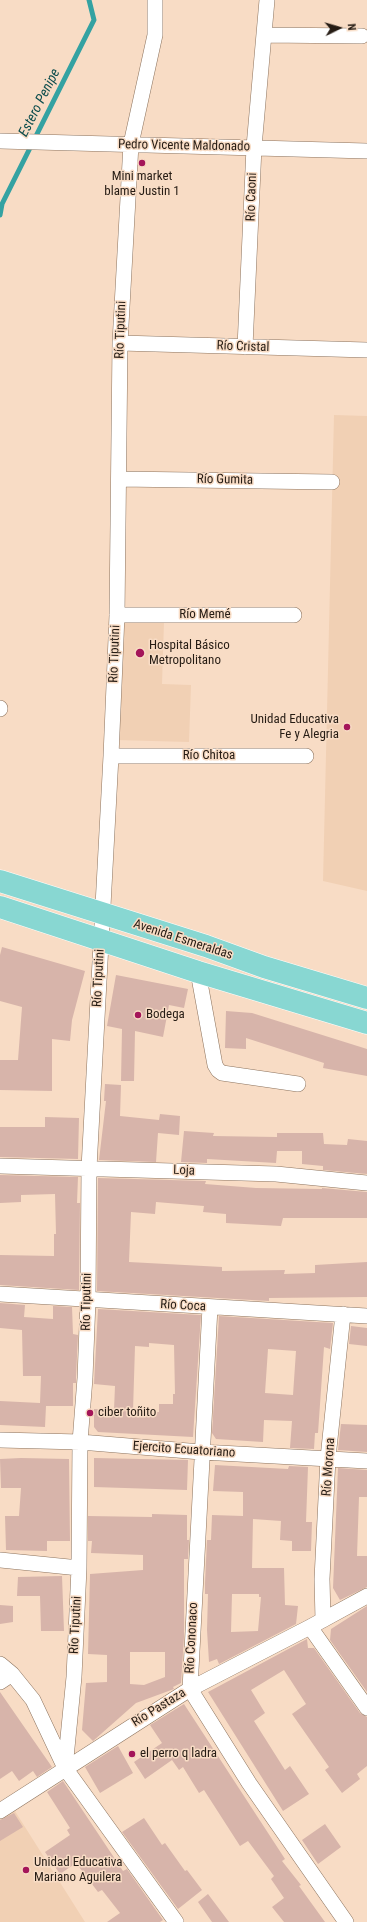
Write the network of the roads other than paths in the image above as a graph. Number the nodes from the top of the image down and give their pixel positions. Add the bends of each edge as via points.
1 (155, 0) edge
2 (267, 0) edge
3 (264, 35) junction
4 (362, 36) dead end
5 (0, 141) edge
6 (131, 144) junction
7 (254, 147) junction
8 (367, 151) edge
9 (120, 343) junction
10 (245, 347) junction
11 (367, 350) edge
12 (119, 479) junction
13 (332, 482) dead end
14 (116, 615) junction
15 (294, 615) dead end
16 (111, 756) junction
17 (306, 756) dead end
18 (0, 881) edge
19 (0, 907) edge
20 (103, 915) junction
21 (101, 941) junction
22 (198, 972) junction
23 (367, 998) edge
24 (367, 1023) edge
25 (298, 1084) dead end
26 (0, 1166) edge
27 (89, 1168) junction
28 (367, 1183) edge
29 (0, 1294) edge
30 (88, 1300) junction
31 (210, 1307) junction
32 (343, 1314) junction
33 (367, 1316) edge
34 (0, 1440) edge
35 (80, 1442) junction
36 (201, 1452) junction
37 (328, 1458) junction
38 (367, 1461) edge
39 (0, 1560) edge
40 (79, 1568) junction
41 (367, 1596) edge
42 (316, 1624) junction
43 (0, 1664) edge
44 (6, 1678) edge
45 (190, 1689) junction
46 (367, 1708) edge
47 (65, 1768) junction
48 (0, 1811) edge
49 (176, 1922) edge
50 (346, 1922) edge

1 - 6 street, Río Tiputini via 155,35
2 - 3 street, Río Caoni
3 - 4 street
3 - 7 street, Río Caoni
5 - 6 street, Pedro Vicente Maldonado
6 - 7 street, Pedro Vicente Maldonado
6 - 9 street, Río Tiputini
7 - 8 street, Pedro Vicente Maldonado
7 - 10 street, Río Caoni
9 - 10 street, Río Cristal
9 - 12 street, Río Tiputini
10 - 11 street, Río Cristal
12 - 13 street, Río Gumita
12 - 14 street, Río Tiputini
14 - 15 street, Río Memé
14 - 16 street, Río Tiputini
16 - 17 street, Río Chitoa
16 - 20 street, Río Tiputini
18 - 20 main road, Avenida Esmeraldas
19 - 21 main road, Avenida Esmeraldas
20 - 21 street, Río Tiputini
20 - 23 main road, Avenida Esmeraldas
21 - 22 main road, Avenida Esmeraldas
21 - 27 street, Río Tiputini
22 - 24 main road, Avenida Esmeraldas
22 - 25 street via 218,1070 222,1073
26 - 27 street, Loja
27 - 28 street, Loja via 276,1174
27 - 30 street, Río Tiputini
29 - 30 street, Río Coca
30 - 31 street, Río Coca
30 - 35 street, Río Tiputini
31 - 32 street, Río Coca
31 - 36 street, Río Cononaco
32 - 33 street, Río Coca
32 - 37 street, Río Morona
34 - 35 street, Ejercito Ecuatoriano
35 - 36 street, Ejercito Ecuatoriano
35 - 40 street, Río Tiputini
36 - 37 street, Ejercito Ecuatoriano
36 - 45 street, Río Cononaco
37 - 38 street, Ejercito Ecuatoriano
37 - 42 street, Río Morona via 322,1578
39 - 40 street
40 - 47 street, Río Tiputini via 74,1677
41 - 42 street, Río Pastaza
42 - 45 street, Río Pastaza
42 - 46 street
43 - 44 street
44 - 47 street via 33,1700
45 - 47 street, Río Pastaza
45 - 50 street, Río Cononaco via 248,1783
47 - 48 street, Río Pastaza
47 - 49 street

